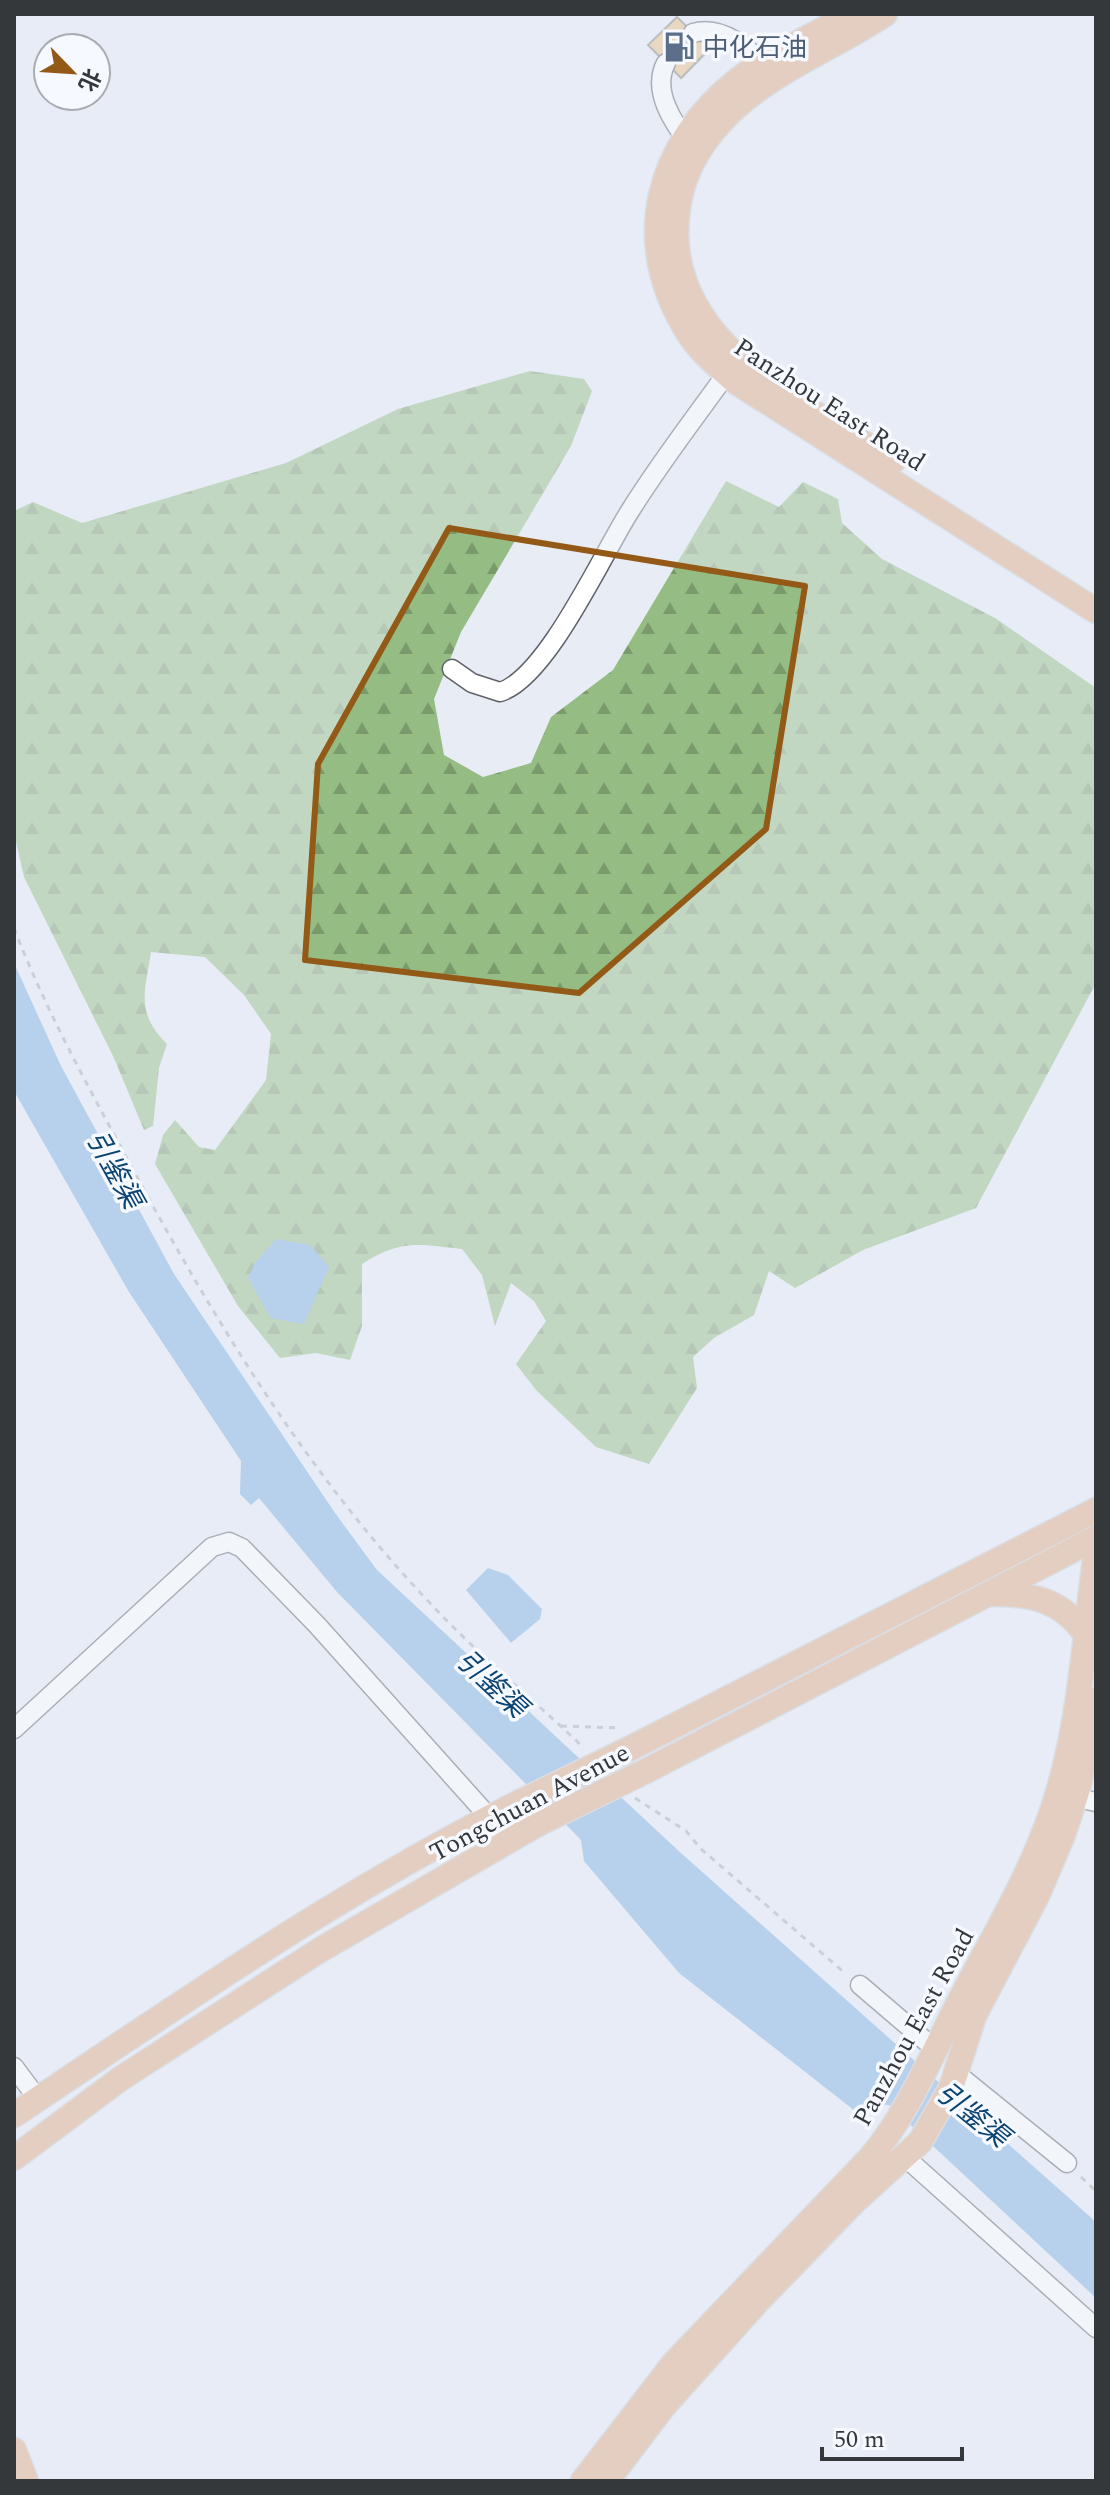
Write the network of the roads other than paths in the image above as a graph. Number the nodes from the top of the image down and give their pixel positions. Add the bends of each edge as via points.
1 (851, 14) edge
2 (885, 14) edge
3 (693, 33) dead end
4 (666, 63) tunnel mouth
5 (768, 73) junction
6 (691, 146) junction
7 (732, 365) junction
8 (1096, 593) edge
9 (1096, 611) edge
10 (452, 669) dead end
11 (1096, 1510) edge
12 (1096, 1538) edge
13 (1096, 1552) edge
14 (990, 1594) junction
15 (1084, 1632) junction
16 (1096, 1700) edge
17 (14, 1729) edge
18 (1076, 1797) edge
19 (489, 1817) junction
20 (505, 1843) junction
21 (860, 1985) road end
22 (932, 2056) junction
23 (14, 2067) edge
24 (954, 2081) junction
25 (38, 2099) junction
26 (14, 2115) edge
27 (913, 2149) junction
28 (14, 2158) edge
29 (1067, 2163) road end
30 (1096, 2328) edge
31 (14, 2450) edge
32 (26, 2481) edge
33 (583, 2481) edge
34 (607, 2481) edge

1 - 5 main road, Panzhou East Road
2 - 5 main road, Panzhou East Road
3 - 5 street via 709,28 724,34
4 - 6 street via 660,75 662,93
5 - 6 main road, Panzhou East Road
6 - 7 main road, Panzhou East Road via 678,200 677,262 688,293
7 - 8 main road, Panzhou East Road via 779,388
7 - 9 main road, Panzhou East Road
7 - 10 street via 629,512 547,649 522,678 500,692
11 - 19 main road, Tongchuan Avenue, bridge via 627,1739
12 - 14 main road, Tongchuan Avenue
13 - 15 main road, Panzhou East Road
14 - 15 main road via 1042,1598 1075,1619
14 - 20 main road, Tongchuan Avenue, bridge
15 - 18 main road, Panzhou East Road via 1073,1723
16 - 18 main road, Panzhou East Road
17 - 19 street via 212,1547 229,1542 242,1548 317,1625
18 - 22 main road, Panzhou East Road via 1035,1857
18 - 24 main road, Panzhou East Road via 1037,1896 974,2016
19 - 20 street
19 - 25 main road, Tongchuan Avenue via 374,1878
20 - 28 main road, Tongchuan Avenue via 320,1950 120,2079
21 - 22 street
22 - 33 main road, Panzhou East Road via 871,2157 674,2363
23 - 25 street
24 - 27 main road, Panzhou East Road
24 - 29 street
25 - 26 main road, Tongchuan Avenue
27 - 30 street
27 - 34 main road, Panzhou East Road via 758,2301 663,2407
31 - 32 main road

